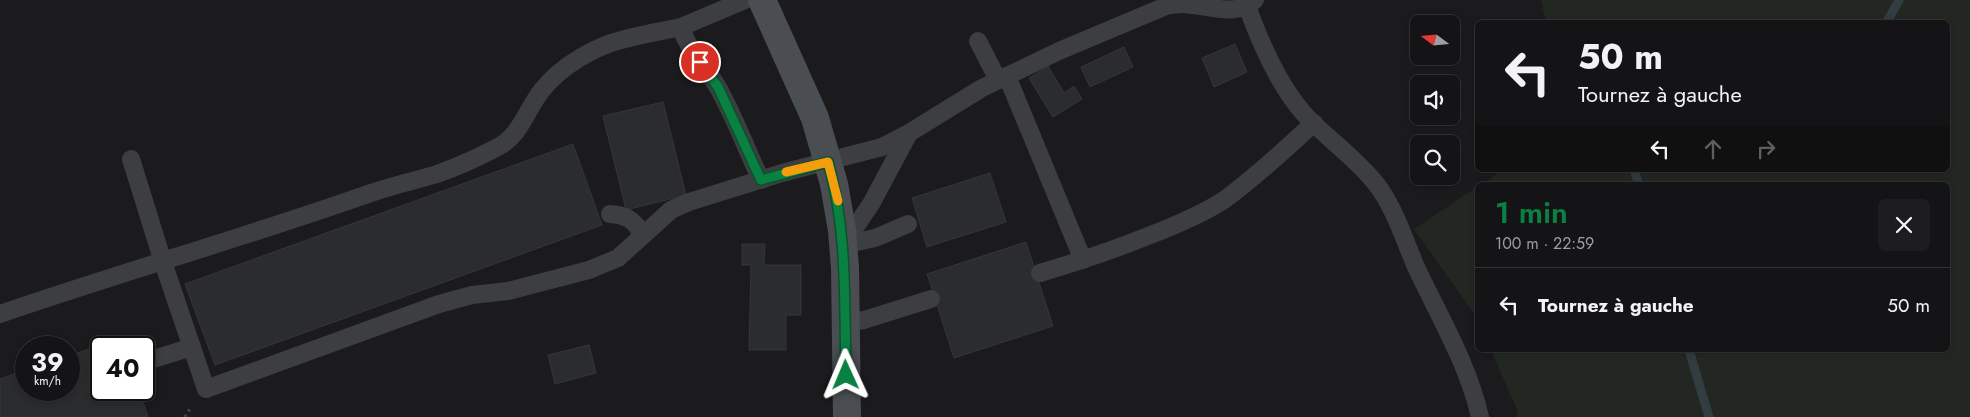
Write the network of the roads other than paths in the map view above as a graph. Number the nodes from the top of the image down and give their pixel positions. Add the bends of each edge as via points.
1 (745, 0) edge
2 (762, 0) edge
3 (1251, 3) edge
4 (681, 28) junction
5 (978, 41) dead end
6 (1002, 78) junction
7 (1314, 123) junction
8 (908, 134) junction
9 (132, 159) dead end
10 (828, 162) junction
11 (761, 180) junction
12 (610, 214) dead end
13 (908, 224) dead end
14 (642, 235) junction
15 (843, 245) junction
16 (1083, 260) junction
17 (163, 262) junction
18 (1040, 273) dead end
19 (931, 299) dead end
20 (0, 314) edge
21 (845, 323) junction
22 (192, 347) junction
23 (155, 359) edge
24 (847, 417) edge
25 (1480, 417) edge

1 - 4 lane
2 - 10 street via 815,118
3 - 6 lane via 1242,8 1227,9 1182,4 1166,6
3 - 7 lane via 1259,40 1290,95
4 - 11 lane via 692,53 718,87
4 - 17 lane via 602,47 563,70 542,90 520,127 498,147 437,173
5 - 6 lane
6 - 8 lane
6 - 16 lane
7 - 16 lane via 1223,200 1174,226
7 - 25 lane via 1367,173 1390,207 1463,364
8 - 10 lane via 882,146
8 - 15 lane via 871,204
9 - 17 lane
10 - 11 lane
10 - 15 street via 839,207
11 - 14 lane via 671,210
12 - 14 lane via 630,218
13 - 15 lane via 875,238
14 - 22 lane via 618,258 589,270 508,291 472,295 439,304 206,389
15 - 21 street
16 - 18 lane
17 - 20 lane
17 - 22 lane
19 - 21 lane
21 - 24 street
22 - 23 lane

